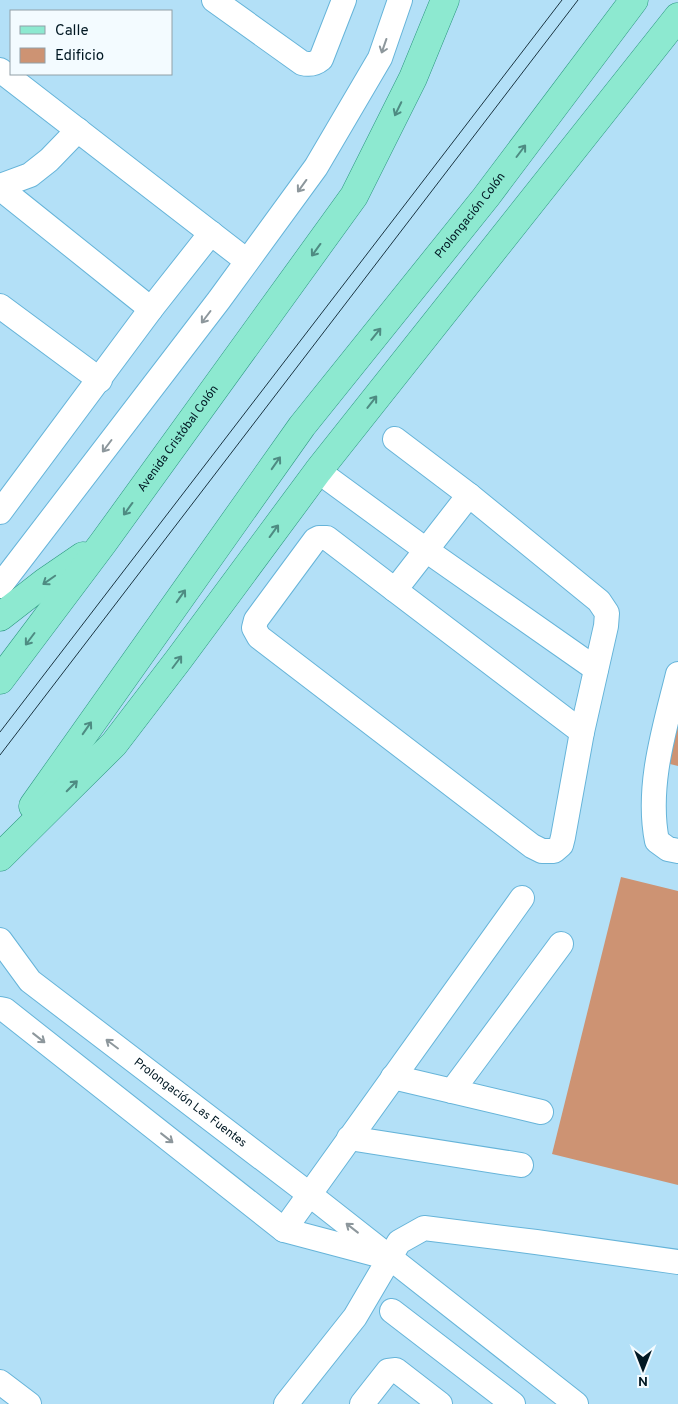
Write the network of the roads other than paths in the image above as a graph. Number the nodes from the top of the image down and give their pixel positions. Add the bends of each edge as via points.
1 (214, 0) edge
2 (344, 0) edge
3 (400, 0) edge
4 (445, 0) edge
5 (634, 0) edge
6 (678, 17) edge
7 (0, 70) edge
8 (78, 130) junction
9 (0, 187) edge
10 (211, 233) junction
11 (247, 261) junction
12 (0, 306) edge
13 (151, 309) junction
14 (100, 380) junction
15 (395, 439) dead end
16 (318, 471) junction
17 (469, 495) junction
18 (0, 512) edge
19 (103, 543) junction
20 (426, 550) junction
21 (0, 586) edge
22 (395, 590) junction
23 (0, 617) edge
24 (596, 669) junction
25 (678, 674) edge
26 (0, 680) edge
27 (582, 732) junction
28 (678, 851) edge
29 (0, 856) edge
30 (522, 898) dead end
31 (0, 940) edge
32 (561, 944) dead end
33 (0, 1009) edge
34 (394, 1077) junction
35 (452, 1091) junction
36 (541, 1112) dead end
37 (349, 1138) junction
38 (521, 1165) dead end
39 (308, 1194) junction
40 (284, 1230) junction
41 (391, 1258) junction
42 (678, 1262) edge
43 (392, 1311) dead end
44 (0, 1382) edge
45 (29, 1404) edge
46 (286, 1404) edge
47 (362, 1404) edge
48 (440, 1404) edge
49 (513, 1404) edge
50 (576, 1404) edge

1 - 2 street via 307,64 321,59
3 -> 11 street via 380,58 316,166
4 -> 19 main road, Avenida Cristóbal Colón via 413,78 354,196
29 -> 5 main road, Prolongación Colón via 302,426 486,197
16 -> 6 main road
7 - 8 street
8 - 9 street via 30,175
8 - 10 street
9 - 13 street
10 - 11 street
10 - 13 street
11 -> 21 street
12 - 14 street
13 - 14 street
14 - 18 street
15 - 17 street
16 - 20 street
29 -> 16 main road via 114,744
17 - 20 street
17 - 24 street via 604,607 608,620
19 -> 23 main road
19 -> 26 main road, Avenida Cristóbal Colón
20 - 22 street
20 - 24 street
22 - 27 street
22 - 27 street via 327,538 319,538 256,620 254,628 258,637 542,851 554,851 560,845
24 - 27 street
25 - 28 street via 655,776 655,830 657,841
30 - 34 street
39 -> 31 street, Prolongación Las Fuentes via 30,981
32 - 35 street
33 -> 40 street, Prolongación Las Fuentes
34 - 35 street
34 - 37 street
35 - 36 street
37 - 38 street
37 - 39 street
39 - 40 street
41 -> 39 street, Prolongación Las Fuentes
40 - 41 street, Prolongación Las Fuentes
41 - 42 street via 399,1242 424,1228
41 - 46 street via 355,1317
41 - 50 street, Prolongación Las Fuentes
43 - 49 street
44 - 45 street
47 - 48 street via 393,1369

